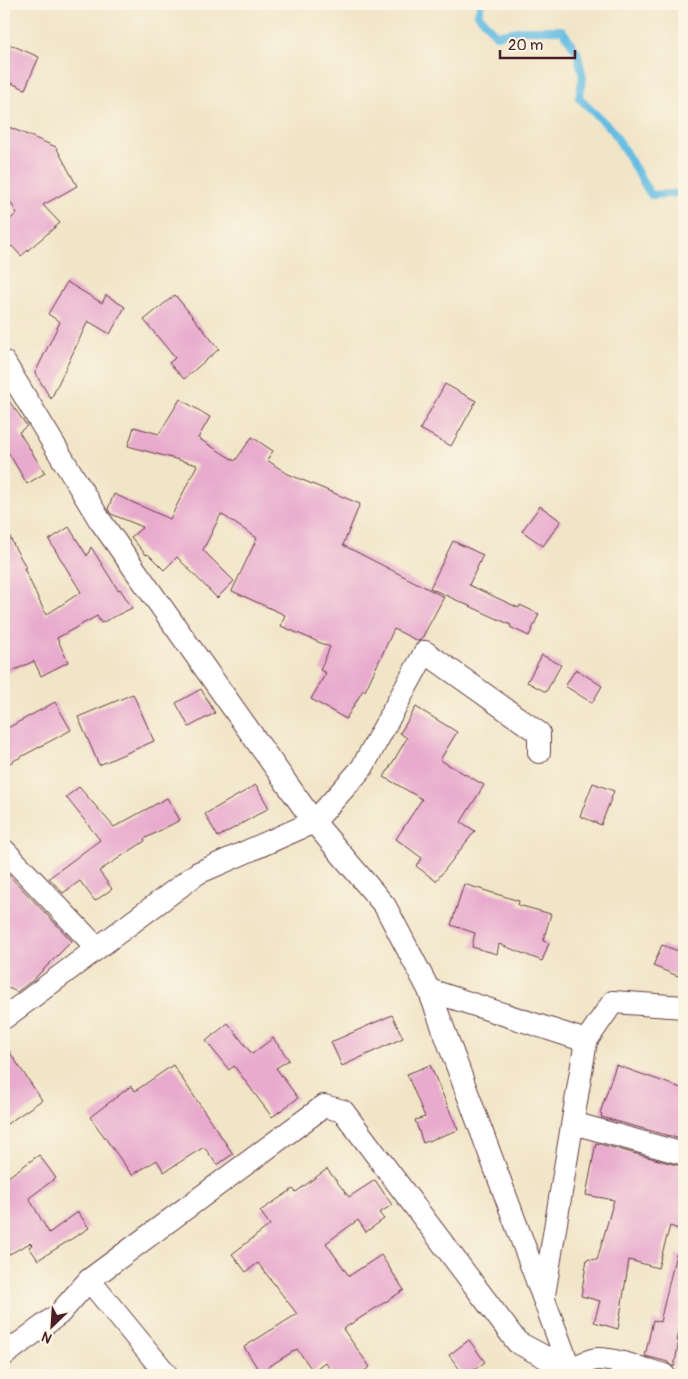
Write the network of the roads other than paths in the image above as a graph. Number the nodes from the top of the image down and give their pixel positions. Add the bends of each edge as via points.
1 (4, 362) edge
2 (539, 752) dead end
3 (314, 822) junction
4 (4, 850) edge
5 (97, 948) junction
6 (430, 990) junction
7 (684, 1006) edge
8 (4, 1018) edge
9 (586, 1041) junction
10 (573, 1123) junction
11 (684, 1154) edge
12 (89, 1280) junction
13 (544, 1298) junction
14 (4, 1355) edge
15 (568, 1374) edge
16 (167, 1375) edge
17 (664, 1375) edge

1 - 3 street via 100,518
2 - 3 street via 539,733 425,652 362,768
3 - 5 street via 198,873
3 - 6 street via 385,906
4 - 5 street
5 - 8 street
6 - 9 street
6 - 13 street
7 - 9 street via 613,1002
9 - 10 street
10 - 11 street
10 - 13 street
12 - 14 street via 59,1314
12 - 15 street via 324,1106 343,1111 516,1342
12 - 16 street
13 - 15 street
15 - 17 street via 596,1358

